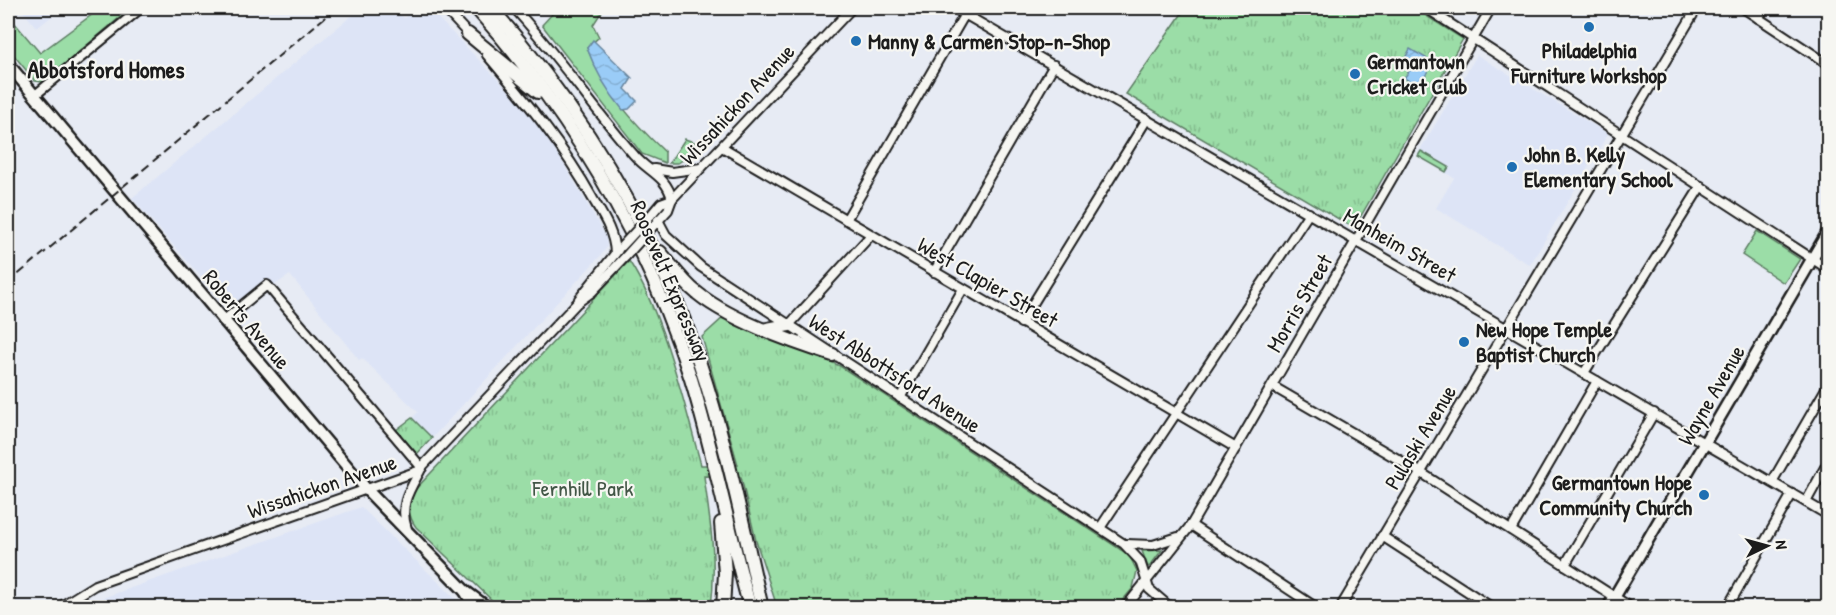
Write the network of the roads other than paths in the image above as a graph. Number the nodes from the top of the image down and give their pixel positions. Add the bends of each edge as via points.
1 (141, 8) edge
2 (444, 8) edge
3 (476, 8) edge
4 (491, 8) edge
5 (514, 8) edge
6 (852, 8) edge
7 (954, 8) edge
8 (1426, 8) edge
9 (1491, 8) edge
10 (1697, 8) edge
11 (1743, 8) edge
12 (1765, 8) edge
13 (965, 14) junction
14 (1758, 18) junction
15 (468, 34) junction
16 (1473, 38) junction
17 (8, 64) edge
18 (1828, 64) edge
19 (1054, 65) junction
20 (34, 96) junction
21 (559, 111) junction
22 (1147, 119) junction
23 (1622, 135) junction
24 (722, 147) junction
25 (649, 167) junction
26 (703, 167) junction
27 (1701, 186) junction
28 (672, 199) junction
29 (1309, 213) junction
30 (846, 220) junction
31 (656, 223) junction
32 (1828, 232) edge
33 (871, 235) junction
34 (648, 240) junction
35 (1356, 240) junction
36 (615, 253) junction
37 (1813, 259) junction
38 (1828, 269) edge
39 (934, 272) junction
40 (963, 289) junction
41 (577, 303) junction
42 (223, 321) junction
43 (1021, 323) junction
44 (789, 325) junction
45 (1506, 328) junction
46 (766, 329) junction
47 (833, 355) junction
48 (1584, 373) junction
49 (1597, 381) junction
50 (1828, 385) edge
51 (1272, 386) junction
52 (900, 398) junction
53 (1176, 413) junction
54 (1654, 414) junction
55 (1705, 443) junction
56 (1236, 448) junction
57 (1828, 462) edge
58 (422, 468) junction
59 (1420, 472) junction
60 (716, 477) junction
61 (1772, 482) junction
62 (367, 490) junction
63 (1792, 494) junction
64 (1806, 502) junction
65 (1828, 515) edge
66 (1191, 525) junction
67 (1100, 528) junction
68 (1511, 530) junction
69 (408, 533) junction
70 (1183, 535) junction
71 (1382, 537) junction
72 (1124, 544) junction
73 (1565, 565) junction
74 (1146, 581) junction
75 (465, 591) junction
76 (1614, 596) junction
77 (1828, 603) edge
78 (58, 608) edge
79 (475, 608) edge
80 (488, 608) edge
81 (723, 608) edge
82 (750, 608) edge
83 (762, 608) edge
84 (1125, 608) edge
85 (1172, 608) edge
86 (1317, 608) edge
87 (1340, 608) edge
88 (1493, 608) edge
89 (1608, 608) edge
90 (1632, 608) edge
91 (1727, 608) edge
92 (1826, 608) edge

1 - 20 street
2 - 15 street
3 - 21 highway, Roosevelt Expressway
4 - 34 highway, Roosevelt Expressway via 586,128
5 - 25 street via 555,53 634,155
6 - 24 street, Wissahickon Avenue
7 - 13 street, Manheim Street
8 - 16 street
9 - 16 street, Morris Street
10 - 23 street, Pulaski Avenue
11 - 14 street
12 - 14 street
13 - 19 street, Manheim Street
13 - 30 street
14 - 18 street
15 - 21 highway
15 - 36 street via 561,146 609,228
16 - 23 street
16 - 35 street, Morris Street
17 - 20 main road, Roberts Avenue
19 - 22 street, Manheim Street
19 - 39 street
20 - 42 main road, Roberts Avenue
21 - 60 highway, Roosevelt Expressway via 614,200 653,280 690,377
22 - 29 street, Manheim Street
22 - 43 street
23 - 27 street
23 - 45 street, Pulaski Avenue
24 - 26 street, Wissahickon Avenue
24 - 30 street, West Clapier Street
25 - 26 street via 672,172
25 - 28 street via 664,180
26 - 28 street, Wissahickon Avenue
27 - 37 street
27 - 48 street
28 - 31 street, Wissahickon Avenue
28 - 36 street, Wissahickon Avenue, bridge via 662,203
29 - 35 street, Manheim Street
29 - 53 street
30 - 33 street, West Clapier Street
31 - 41 street, Wissahickon Avenue, bridge
31 - 44 street, West Abbottsford Avenue via 694,262
32 - 37 main road, Wayne Avenue
33 - 39 street, West Clapier Street
33 - 44 street
34 - 46 highway via 696,293
34 - 83 highway, Roosevelt Expressway via 678,304 705,380
35 - 45 street, Manheim Street
35 - 51 street, Morris Street
36 - 41 street, Wissahickon Avenue
37 - 38 street
37 - 55 main road, Wayne Avenue
39 - 40 street, West Clapier Street
40 - 43 street, West Clapier Street
40 - 52 street
41 - 58 street, Wissahickon Avenue
42 - 58 street via 267,285
42 - 62 main road, Roberts Avenue
43 - 53 street, West Clapier Street
44 - 46 highway
44 - 47 street, West Abbottsford Avenue
45 - 48 street, Manheim Street
45 - 59 street, Pulaski Avenue
46 - 47 highway
47 - 52 street, West Abbottsford Avenue
48 - 49 street, Manheim Street
49 - 54 street, Manheim Street
49 - 68 street
50 - 61 street
51 - 56 street, Morris Street
51 - 59 street
52 - 67 street, West Abbottsford Avenue
53 - 56 street, West Clapier Street
53 - 67 street
54 - 55 street, Manheim Street
54 - 73 street
55 - 61 street, Manheim Street
55 - 76 main road, Wayne Avenue
56 - 66 street, Morris Street
57 - 64 street
58 - 62 street, Wissahickon Avenue
58 - 69 street via 405,500
59 - 68 street
59 - 71 street, Pulaski Avenue
60 - 81 highway via 724,560
60 - 82 highway, Roosevelt Expressway
61 - 63 street, Manheim Street
62 - 69 main road, Roberts Avenue
62 - 78 street, Wissahickon Avenue via 95,585
63 - 64 street, Manheim Street
63 - 91 street
64 - 65 street, Manheim Street
66 - 70 street, Morris Street
66 - 86 street
67 - 72 street, West Abbottsford Avenue
68 - 73 street
69 - 75 main road, Roberts Avenue
70 - 72 street via 1154,544
70 - 74 street, Morris Street
71 - 87 street, Pulaski Avenue
71 - 88 street
72 - 74 street, West Abbottsford Avenue via 1140,561
73 - 76 street
74 - 84 street, Morris Street
74 - 85 street, West Abbottsford Avenue via 1149,589
75 - 79 main road, Roberts Avenue
75 - 80 main road, Roberts Avenue
76 - 89 main road, Wayne Avenue
76 - 90 street
77 - 92 street

